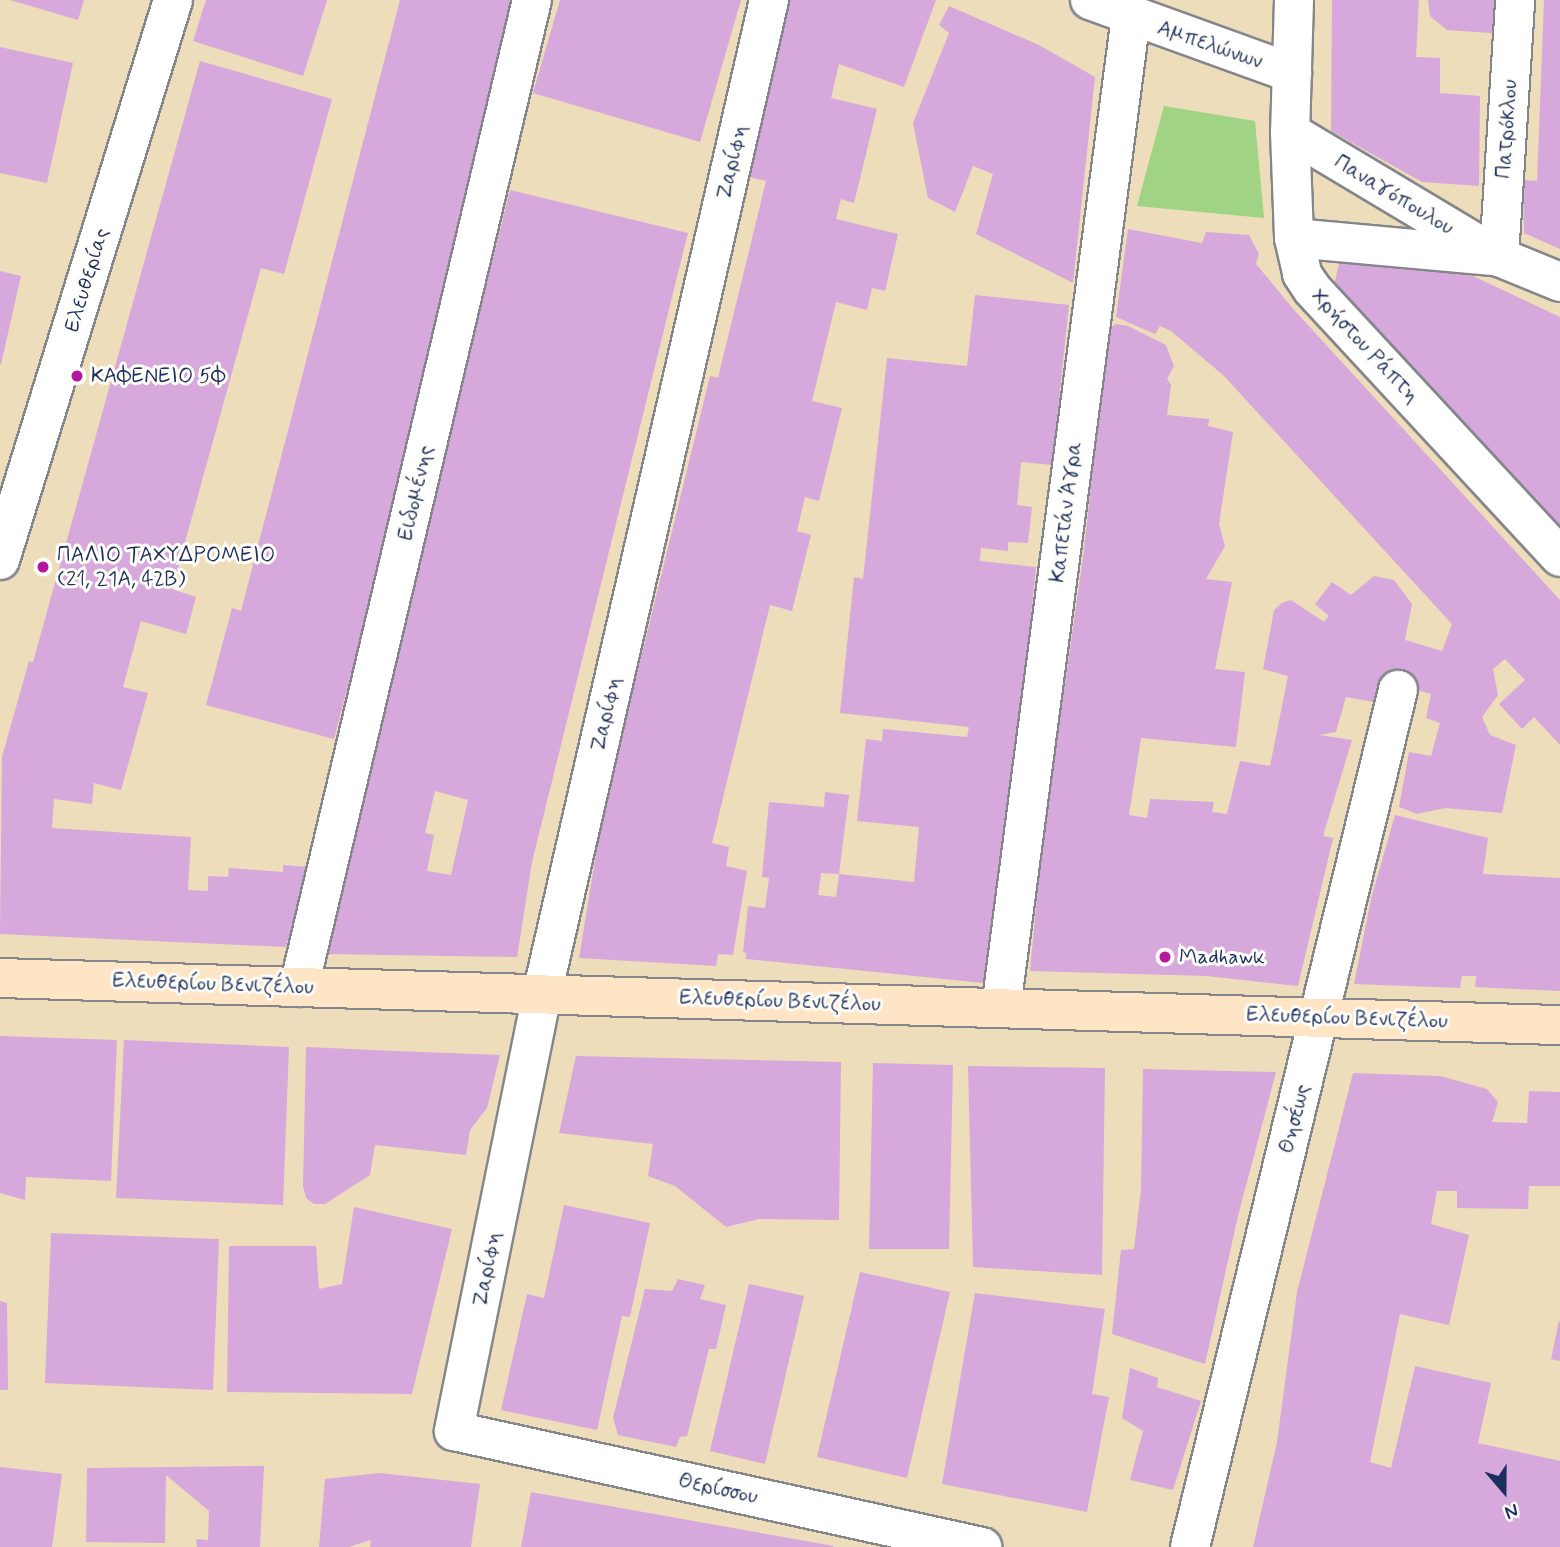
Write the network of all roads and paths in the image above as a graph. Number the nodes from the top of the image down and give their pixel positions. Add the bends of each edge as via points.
1 (173, 0) edge
2 (532, 0) edge
3 (769, 0) edge
4 (1090, 0) edge
5 (1294, 0) edge
6 (1515, 0) edge
7 (1131, 17) junction
8 (1292, 73) junction
9 (1290, 132) junction
10 (1294, 238) junction
11 (1499, 257) junction
12 (1560, 282) edge
13 (1560, 557) edge
14 (0, 560) edge
15 (1398, 690) dead end
16 (0, 978) edge
17 (299, 987) junction
18 (542, 994) junction
19 (1001, 1008) junction
20 (1320, 1017) junction
21 (1560, 1025) edge
22 (454, 1432) joint
23 (982, 1547) edge
24 (1190, 1547) edge

1 - 14 street, Ελευθερίας
2 - 17 street, Ειδομένης
3 - 18 street, Ζαρίφη
4 - 7 street, Αμπελώνων
5 - 8 street, Χρήστου Ράπτη
6 - 11 street, Πατρόκλου
7 - 8 street, Αμπελώνων
7 - 19 street, Καπετάν Άγρα
8 - 9 street, Χρήστου Ράπτη
9 - 10 street, Χρήστου Ράπτη
9 - 11 street, Παναγόπουλου
10 - 11 street, Παναγόπουλου
10 - 13 street, Χρήστου Ράπτη via 1299,267 1312,289
11 - 12 street, Παναγόπουλου
15 - 20 street, Θησέως
16 - 17 main road, Ελευθερίου Βενιζέλου
17 - 18 main road, Ελευθερίου Βενιζέλου
18 - 19 main road, Ελευθερίου Βενιζέλου
18 - 22 street, Ζαρίφη
19 - 20 main road, Ελευθερίου Βενιζέλου
20 - 21 main road, Ελευθερίου Βενιζέλου
20 - 24 street, Θησέως
22 - 23 street, Θερίσσου

